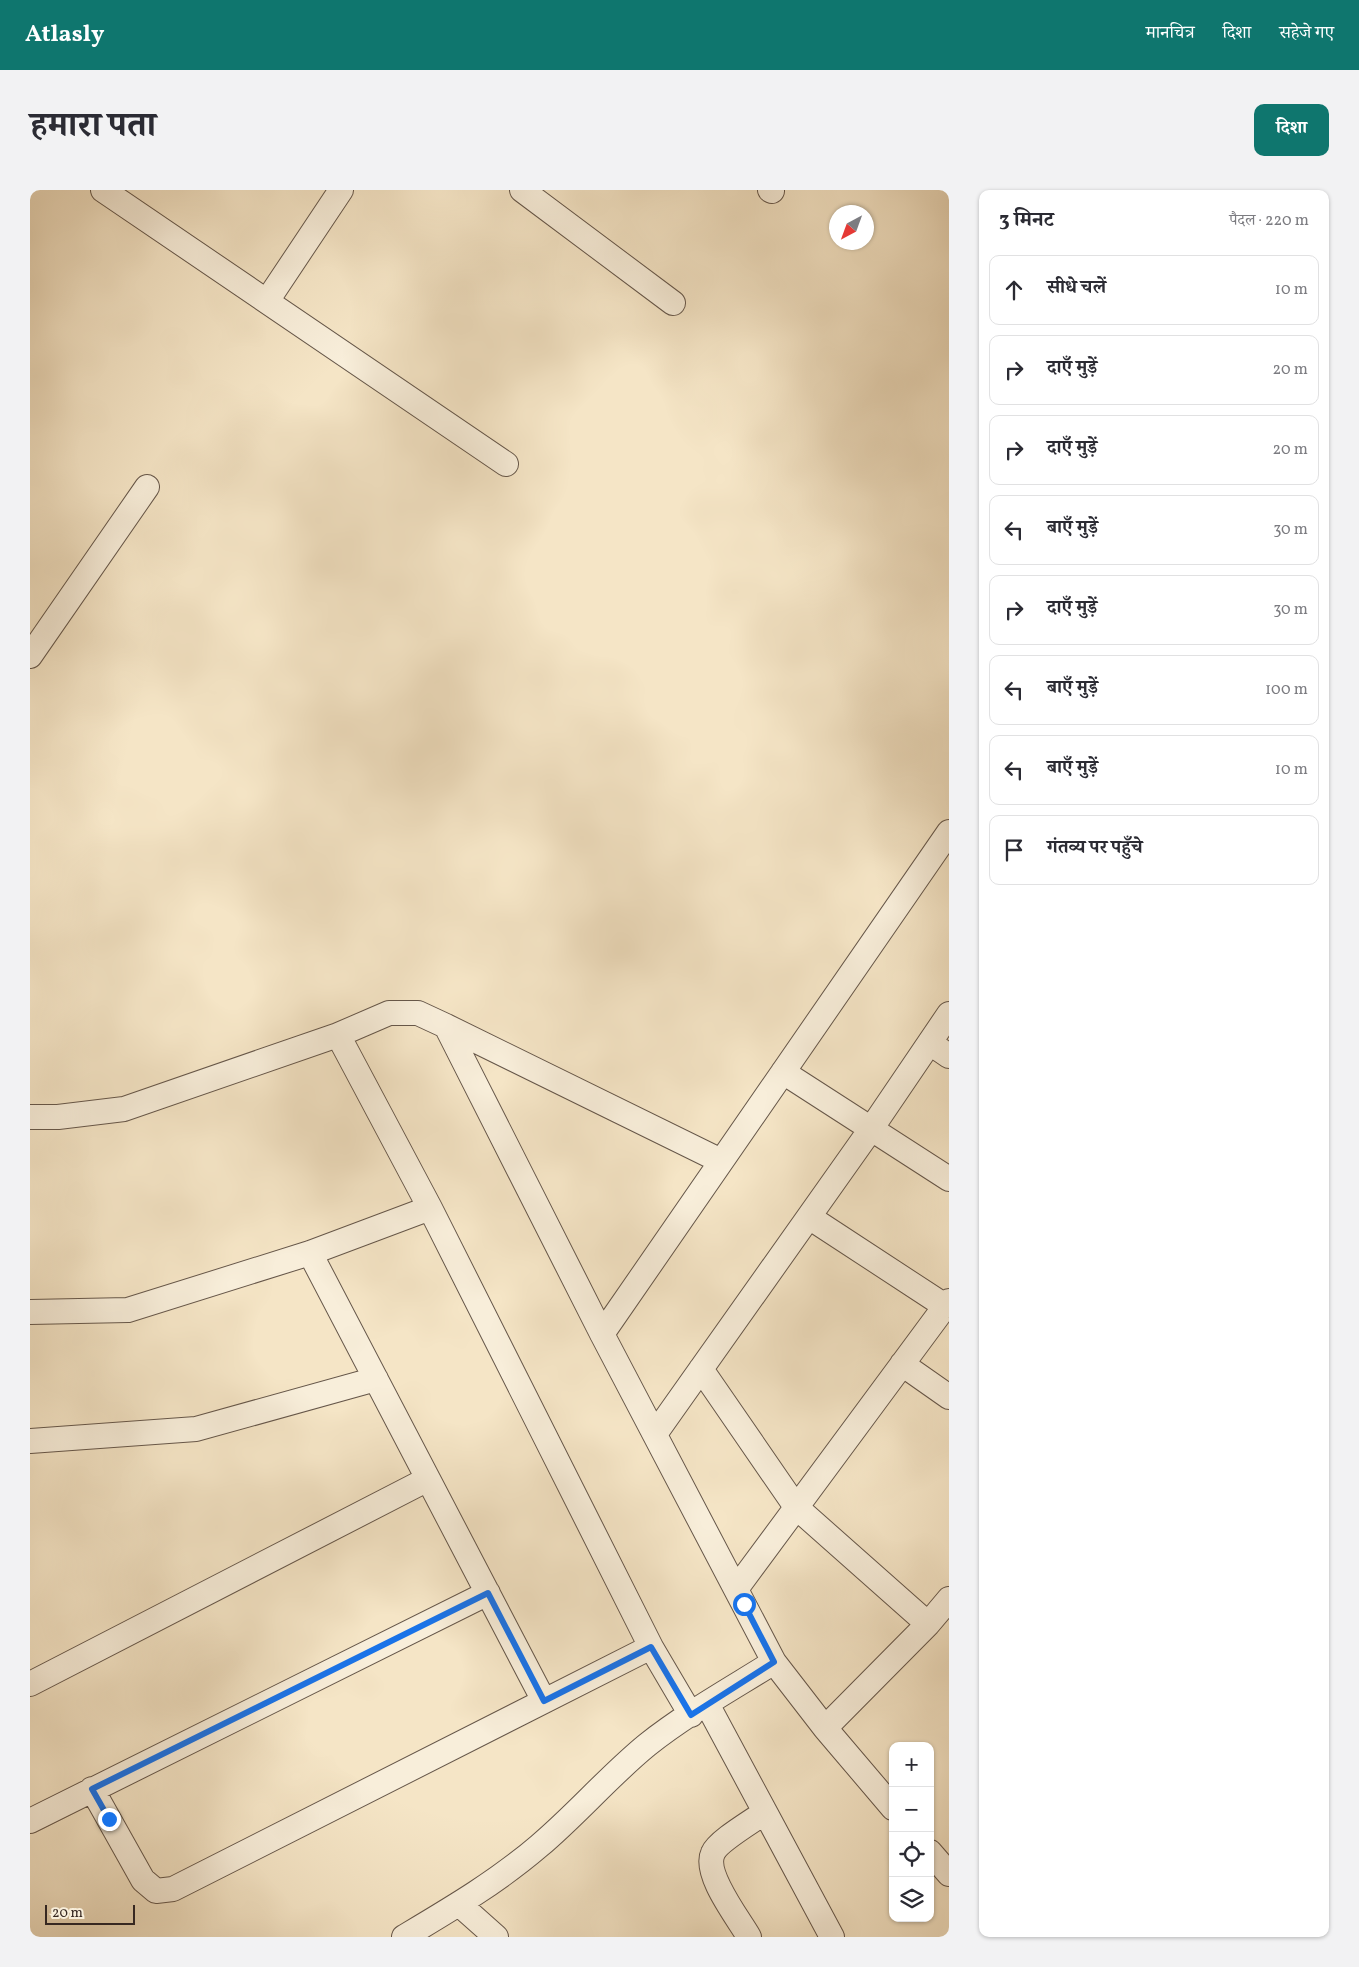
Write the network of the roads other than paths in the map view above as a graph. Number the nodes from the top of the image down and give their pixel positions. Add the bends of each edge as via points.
1 (103, 190) edge
2 (341, 190) edge
3 (522, 190) edge
4 (267, 301) junction
5 (673, 303) dead end
6 (506, 464) dead end
7 (148, 487) dead end
8 (30, 656) edge
9 (949, 832) edge
10 (949, 1014) edge
11 (446, 1026) junction
12 (338, 1035) junction
13 (930, 1043) junction
14 (949, 1056) edge
15 (783, 1072) junction
16 (30, 1117) edge
17 (871, 1129) junction
18 (721, 1162) junction
19 (949, 1179) edge
20 (430, 1208) junction
21 (809, 1216) junction
22 (310, 1253) junction
23 (947, 1303) edge
24 (30, 1312) edge
25 (602, 1334) junction
26 (902, 1364) junction
27 (701, 1369) junction
28 (376, 1379) junction
29 (949, 1397) edge
30 (655, 1434) junction
31 (30, 1441) edge
32 (428, 1479) junction
33 (796, 1507) junction
34 (736, 1589) junction
35 (488, 1593) junction
36 (949, 1599) edge
37 (928, 1624) junction
38 (651, 1647) junction
39 (774, 1662) junction
40 (30, 1684) edge
41 (544, 1701) junction
42 (699, 1709) junction
43 (825, 1728) junction
44 (92, 1789) junction
45 (889, 1803) edge
46 (765, 1812) junction
47 (30, 1821) edge
48 (934, 1857) edge
49 (949, 1874) edge
50 (460, 1904) junction
51 (404, 1937) edge
52 (496, 1937) edge
53 (750, 1937) edge
54 (832, 1937) edge

1 - 4 street
2 - 4 street
3 - 5 street
4 - 6 street
7 - 8 street
9 - 15 street
10 - 13 street
11 - 12 street via 418,1013 388,1013
11 - 18 street
11 - 25 street
12 - 16 street via 124,1109
12 - 20 street
13 - 14 street
13 - 17 street
15 - 17 street
15 - 18 street
17 - 19 street
17 - 21 street
18 - 25 street
20 - 22 street
20 - 38 street
21 - 23 street
21 - 27 street
22 - 24 street via 128,1310
22 - 28 street
23 - 26 street
25 - 30 street
26 - 29 street
26 - 33 street
27 - 30 street
27 - 33 street
28 - 31 street via 196,1429
28 - 32 street
30 - 34 street
32 - 35 street
32 - 40 street
33 - 34 street
33 - 37 street
34 - 39 street
35 - 41 street
35 - 44 street
36 - 37 street
37 - 43 street
38 - 41 street
38 - 42 street
39 - 42 street
39 - 43 street
41 - 44 street via 173,1889 156,1891 143,1880
42 - 46 street
42 - 50 street via 621,1767 540,1845
43 - 45 street
44 - 47 street
46 - 53 street via 724,1841 713,1853 711,1864 714,1878
46 - 54 street
48 - 49 street
50 - 51 street
50 - 52 street

